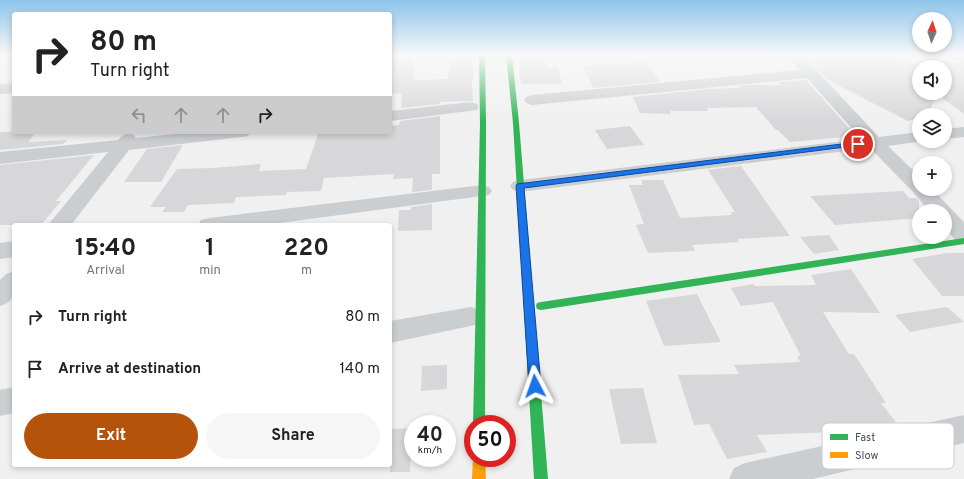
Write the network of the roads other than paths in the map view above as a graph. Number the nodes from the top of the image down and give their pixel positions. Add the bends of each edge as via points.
1 (482, 77) edge
2 (511, 77) edge
3 (765, 77) edge
4 (814, 77) edge
5 (12, 88) edge
6 (0, 89) edge
7 (532, 100) dead end
8 (471, 107) dead end
9 (392, 116) edge
10 (964, 132) edge
11 (952, 133) edge
12 (210, 134) edge
13 (912, 138) edge
14 (129, 139) edge
15 (874, 142) junction
16 (0, 158) edge
17 (912, 180) edge
18 (520, 186) junction
19 (482, 191) junction
20 (927, 196) edge
21 (935, 204) edge
22 (61, 223) edge
23 (225, 223) edge
24 (952, 223) edge
25 (964, 236) edge
26 (964, 241) edge
27 (12, 249) edge
28 (0, 251) edge
29 (12, 282) edge
30 (0, 297) edge
31 (541, 306) dead end
32 (471, 317) dead end
33 (392, 332) edge
34 (12, 400) edge
35 (0, 402) edge
36 (480, 415) edge
37 (964, 429) edge
38 (954, 431) edge
39 (822, 461) edge
40 (479, 467) edge
41 (479, 479) edge
42 (541, 479) edge
43 (745, 479) edge

1 - 19 main road
2 - 18 main road
3 - 7 street
4 - 15 street
5 - 6 street
8 - 9 street
10 - 11 street
12 - 14 street
13 - 15 street
14 - 16 street
14 - 22 street
15 - 17 street
15 - 18 street
18 - 42 main road
19 - 23 street
19 - 36 main road
20 - 21 street
24 - 25 street
26 - 31 main road
27 - 28 street
29 - 30 street
32 - 33 street
34 - 35 street
37 - 38 street
39 - 43 street
40 - 41 main road

